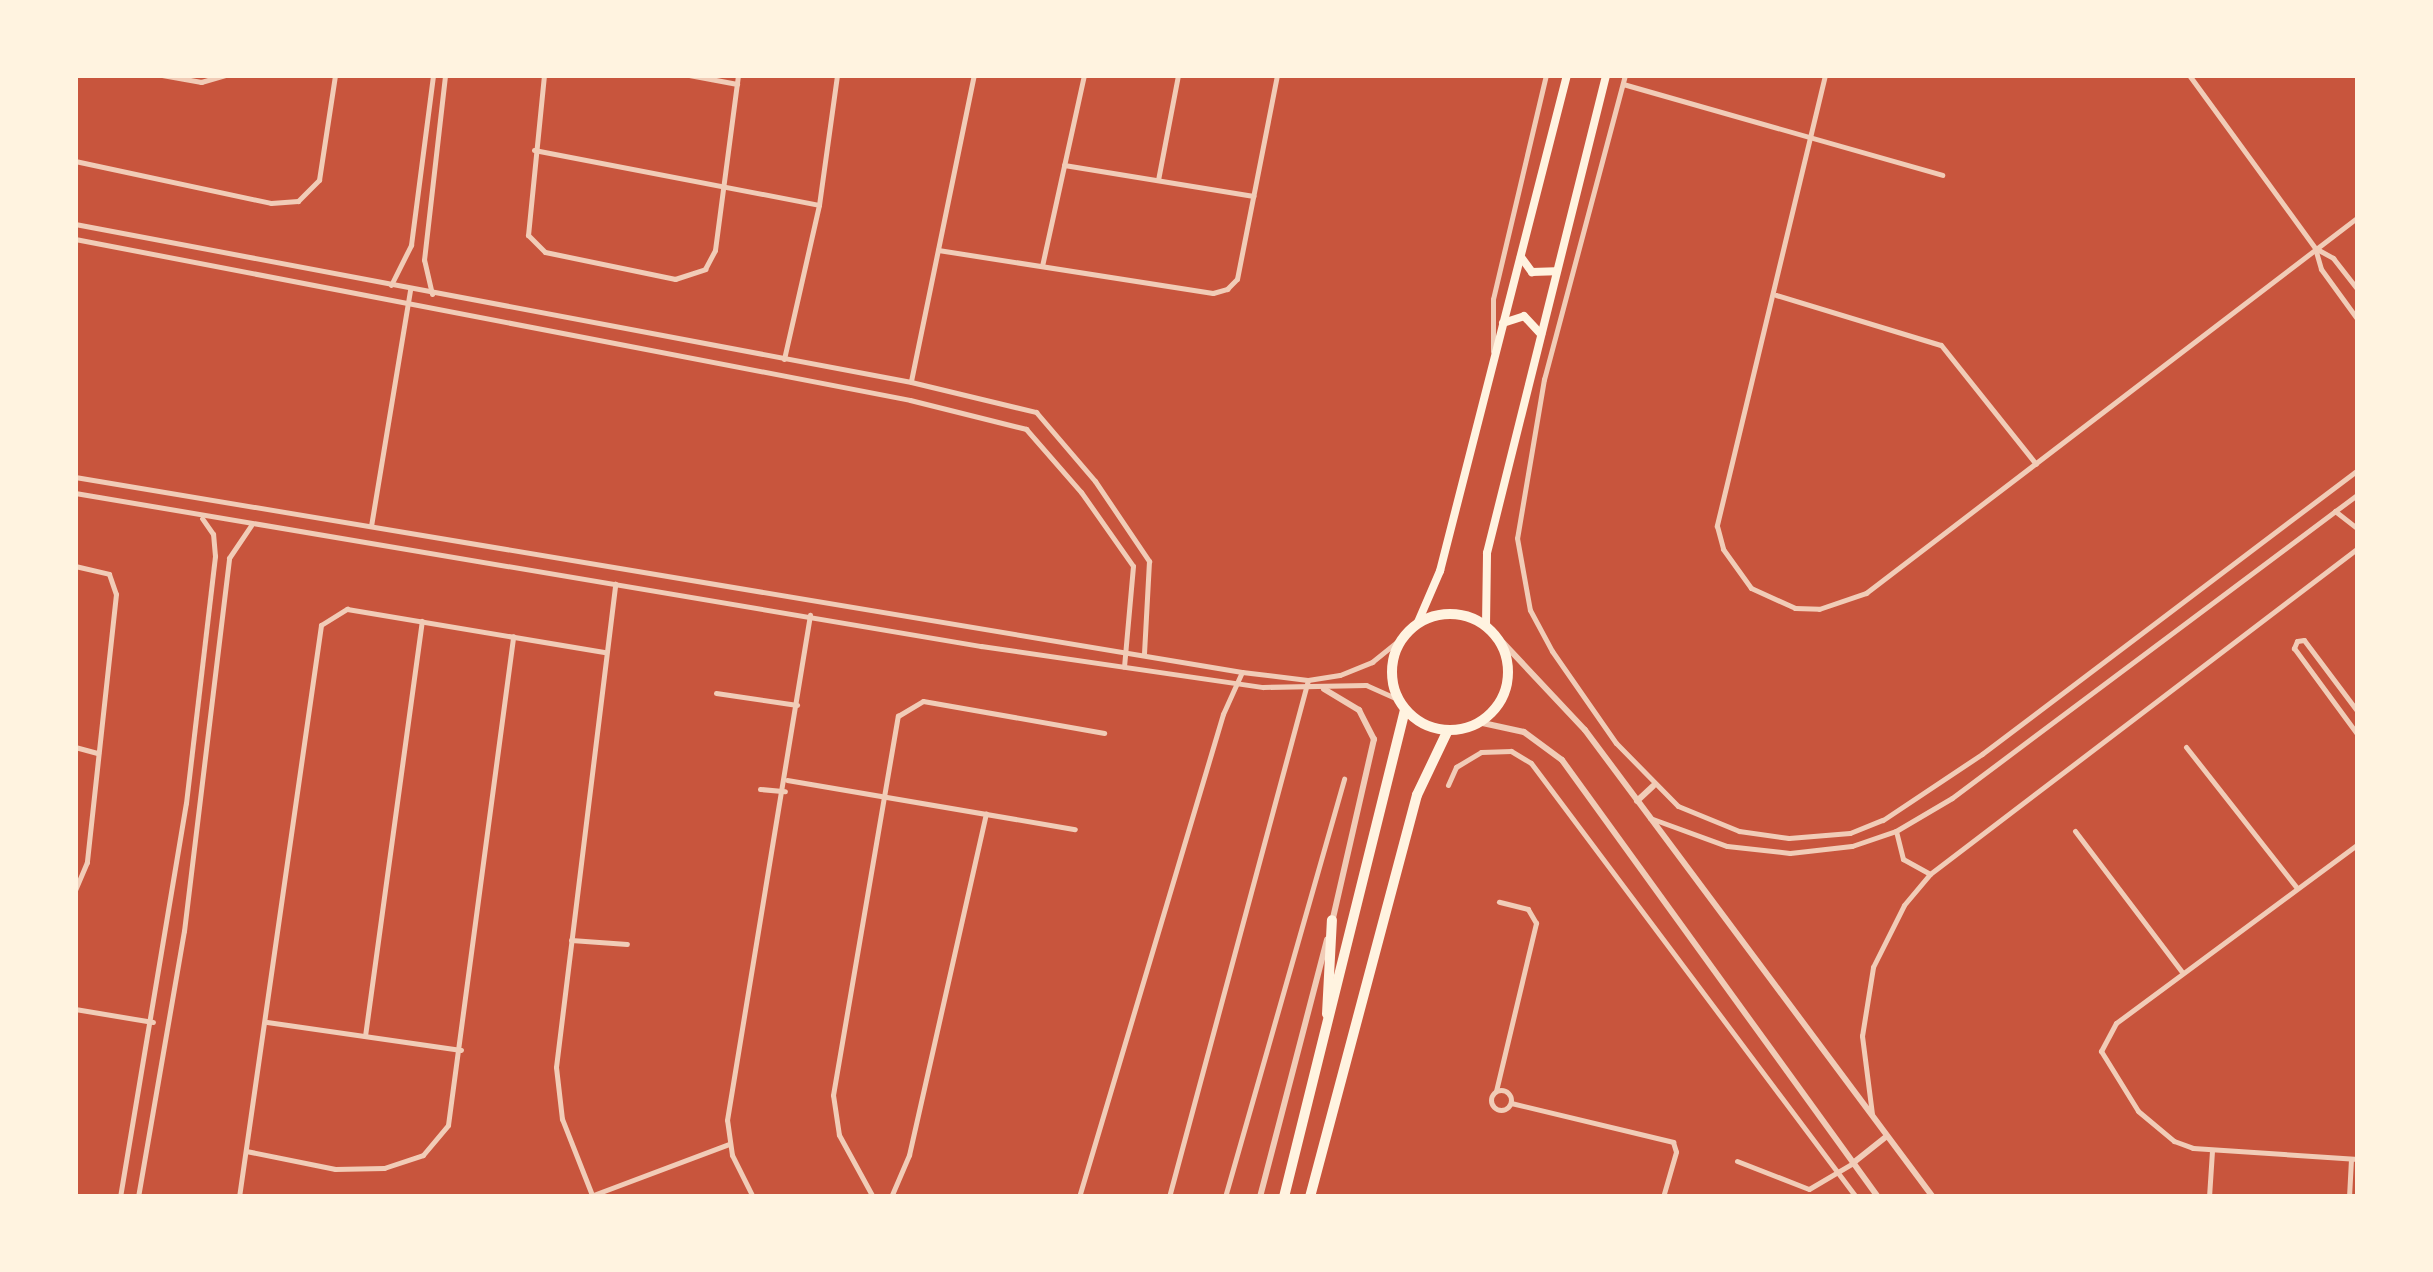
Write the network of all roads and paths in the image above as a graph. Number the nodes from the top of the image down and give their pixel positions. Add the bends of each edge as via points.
1 (162, 75) edge
2 (226, 75) edge
3 (335, 75) edge
4 (433, 75) edge
5 (445, 75) edge
6 (544, 75) edge
7 (689, 75) edge
8 (738, 75) edge
9 (836, 75) edge
10 (974, 75) edge
11 (1084, 75) edge
12 (1178, 75) edge
13 (1277, 75) edge
14 (1546, 75) edge
15 (1567, 75) edge
16 (1606, 75) edge
17 (1626, 75) edge
18 (1825, 75) edge
19 (2189, 75) edge
20 (736, 84) junction
21 (1623, 84) junction
22 (1811, 136) junction
23 (534, 150) junction
24 (75, 161) edge
25 (1064, 165) junction
26 (1942, 175) dead end
27 (1158, 181) junction
28 (724, 186) junction
29 (1253, 196) junction
30 (820, 205) junction
31 (2358, 217) edge
32 (75, 224) edge
33 (75, 239) edge
34 (412, 245) junction
35 (426, 248) junction
36 (2315, 248) junction
37 (938, 250) junction
38 (239, 256) junction
39 (1521, 258) junction
40 (1042, 266) junction
41 (1555, 271) junction
42 (237, 272) junction
43 (390, 286) junction
44 (410, 290) junction
45 (2358, 290) edge
46 (432, 294) junction
47 (1776, 295) junction
48 (407, 306) junction
49 (2358, 320) edge
50 (608, 326) junction
51 (1500, 326) junction
52 (1541, 334) junction
53 (605, 343) junction
54 (1493, 352) junction
55 (784, 359) junction
56 (911, 382) junction
57 (2036, 464) junction
58 (2358, 470) edge
59 (75, 477) edge
60 (1095, 481) junction
61 (1081, 492) junction
62 (75, 493) edge
63 (2358, 494) edge
64 (2335, 512) junction
65 (200, 516) junction
66 (253, 523) junction
67 (371, 526) junction
68 (2358, 529) edge
69 (2358, 548) edge
70 (216, 556) junction
71 (229, 558) junction
72 (75, 566) edge
73 (615, 584) junction
74 (734, 584) junction
75 (731, 602) junction
76 (2183, 602) junction
77 (810, 616) junction
78 (2195, 616) junction
79 (422, 622) junction
80 (1418, 622) junction
81 (1490, 629) junction
82 (513, 636) junction
83 (1403, 636) junction
84 (1127, 650) junction
85 (605, 652) junction
86 (1144, 654) junction
87 (1206, 666) junction
88 (1124, 667) junction
89 (1242, 672) junction
90 (1308, 680) junction
91 (1203, 681) junction
92 (200, 683) junction
93 (1238, 683) junction
94 (216, 685) junction
95 (2340, 688) junction
96 (1324, 689) junction
97 (1306, 690) junction
98 (716, 693) dead end
99 (2329, 696) junction
100 (1398, 699) junction
101 (798, 705) junction
102 (1405, 710) junction
103 (2358, 712) edge
104 (1478, 722) junction
105 (1448, 730) junction
106 (1104, 733) dead end
107 (2358, 735) edge
108 (2186, 747) dead end
109 (75, 748) edge
110 (98, 753) junction
111 (1344, 779) dead end
112 (787, 780) junction
113 (1448, 784) dead end
114 (1652, 786) junction
115 (760, 789) dead end
116 (785, 791) junction
117 (882, 796) junction
118 (1637, 801) junction
119 (186, 803) junction
120 (202, 805) junction
121 (986, 814) junction
122 (1648, 817) junction
123 (1075, 830) dead end
124 (1896, 831) junction
125 (2076, 831) dead end
126 (2358, 844) edge
127 (1930, 874) junction
128 (2297, 888) junction
129 (75, 890) edge
130 (1499, 902) dead end
131 (1332, 920) junction
132 (571, 940) junction
133 (627, 944) dead end
134 (2183, 973) junction
135 (75, 1009) edge
136 (153, 1022) junction
137 (268, 1022) junction
138 (365, 1036) junction
139 (1326, 1037) junction
140 (461, 1050) junction
141 (1496, 1090) junction
142 (1511, 1103) junction
143 (1872, 1116) junction
144 (136, 1118) junction
145 (152, 1120) junction
146 (1887, 1136) junction
147 (728, 1144) junction
148 (2212, 1150) junction
149 (246, 1152) junction
150 (2355, 1159) edge
151 (1737, 1161) dead end
152 (1853, 1163) junction
153 (1840, 1174) junction
154 (590, 1196) edge
155 (1855, 1196) edge
156 (120, 1197) edge
157 (138, 1197) edge
158 (239, 1197) edge
159 (753, 1197) edge
160 (874, 1197) edge
161 (891, 1197) edge
162 (1079, 1197) edge
163 (1169, 1197) edge
164 (1225, 1197) edge
165 (1260, 1197) edge
166 (1284, 1197) edge
167 (1310, 1197) edge
168 (1663, 1197) edge
169 (1878, 1197) edge
170 (1933, 1197) edge
171 (2209, 1197) edge
172 (2349, 1197) edge

1 - 2 street via 201,82
3 - 24 street via 320,180 298,201 282,204
4 - 34 street
5 - 35 street
6 - 23 street
7 - 20 street
8 - 20 street
9 - 30 street
10 - 37 street
11 - 25 street
12 - 27 street
13 - 29 street
14 - 54 street via 1492,299
15 - 39 main road
16 - 41 main road
17 - 21 street
18 - 22 street
19 - 36 street
20 - 28 street
21 - 22 street
21 - 114 street via 1544,379 1516,538 1530,610 1616,743
22 - 26 street
22 - 47 street
23 - 28 street
23 - 28 street via 525,223 535,245 675,279 696,276 712,260
25 - 27 street
25 - 40 street
27 - 29 street
28 - 30 street
29 - 40 street via 1237,279 1220,292
30 - 55 street
31 - 36 street
32 - 38 street
33 - 42 street
34 - 35 street
34 - 43 street
35 - 46 street
36 - 45 street via 2333,258
36 - 49 street via 2321,268
36 - 57 street
37 - 40 street
37 - 56 street
38 - 42 street
38 - 43 street
39 - 41 main road via 1532,272
39 - 51 main road
41 - 52 main road
42 - 48 street
43 - 44 street
44 - 46 street
44 - 48 street
46 - 50 street
47 - 57 street via 1942,346
47 - 57 street via 1717,526 1734,570 1758,594 1795,608 1844,604
48 - 53 street
48 - 67 street
50 - 53 street
50 - 55 street
51 - 52 main road via 1524,316
51 - 54 main road
52 - 81 main road via 1487,553
53 - 61 street via 1014,424 1036,436
54 - 80 main road via 1440,572
55 - 56 street
56 - 60 street via 1036,412
58 - 76 street
59 - 67 street
60 - 61 street
60 - 86 street via 1149,561
61 - 84 street via 1133,566
62 - 65 street
63 - 64 street
64 - 68 street
64 - 78 street
65 - 66 street
65 - 70 street via 213,534
66 - 71 street
66 - 73 street
67 - 74 street
69 - 127 street
70 - 71 street
70 - 92 street
71 - 94 street
72 - 110 street via 104,571 116,586
73 - 75 street
73 - 85 street
74 - 75 street
74 - 84 street
75 - 77 street
76 - 78 street
76 - 114 street via 1942,784 1850,832 1801,838 1739,831 1704,819
77 - 88 street
77 - 101 street
78 - 124 street via 1952,798
79 - 82 street
79 - 137 street via 347,608 321,625
79 - 138 street
80 - 81 highway via 1458,614
80 - 83 highway
81 - 104 highway via 1506,655 1507,681 1498,705
81 - 118 street via 1567,708
82 - 85 street
82 - 140 street
83 - 90 street via 1356,670
83 - 100 highway via 1391,667
84 - 86 street
84 - 88 street
85 - 132 street
86 - 87 street
87 - 89 street
87 - 91 street
88 - 91 street
89 - 90 street
89 - 93 street
90 - 97 street
91 - 93 street
92 - 94 street
92 - 119 street
93 - 97 street
93 - 162 street
94 - 120 street
95 - 99 street
95 - 99 street via 2304,640 2297,642 2294,648
95 - 103 street
96 - 97 street
96 - 100 street via 1366,684
96 - 131 street via 1358,710 1374,738
97 - 163 street
98 - 101 street
99 - 107 street
100 - 102 highway
101 - 112 street
102 - 105 highway
102 - 139 highway
104 - 105 highway
104 - 152 street via 1524,732 1562,760
105 - 167 highway via 1417,795
106 - 117 street via 923,701 898,716
108 - 128 street
109 - 110 street
110 - 129 street via 87,862
111 - 164 street
112 - 116 street
112 - 117 street
113 - 153 street via 1456,768 1481,752 1510,751 1531,764
114 - 118 street
115 - 116 street
116 - 147 street
117 - 121 street
117 - 160 street via 833,1095 839,1135
118 - 122 street
119 - 120 street
119 - 136 street
120 - 145 street
121 - 123 street
121 - 161 street via 909,1155
122 - 124 street via 1686,834 1768,852 1852,846
122 - 143 street
124 - 127 street via 1903,860
125 - 134 street
126 - 128 street
127 - 143 street via 1904,905 1873,967 1862,1036
128 - 134 street
130 - 141 street via 1528,909 1536,923
131 - 139 highway
131 - 165 street
132 - 133 street
132 - 154 street via 556,1084
134 - 148 street via 2109,1028 2101,1051 2153,1130
135 - 136 street
136 - 144 street
137 - 138 street
137 - 149 street
138 - 140 street
139 - 166 highway
140 - 149 street via 448,1125 412,1161 352,1170
141 - 142 street via 1508,1092
141 - 142 street via 1494,1108
142 - 168 street via 1672,1142 1676,1152
143 - 146 street
144 - 145 street
144 - 156 street
145 - 157 street
146 - 152 street
146 - 170 street
147 - 154 street
147 - 159 street
148 - 150 street
148 - 171 street
149 - 158 street
150 - 172 street
151 - 153 street via 1809,1189
152 - 153 street
152 - 169 street
153 - 155 street

